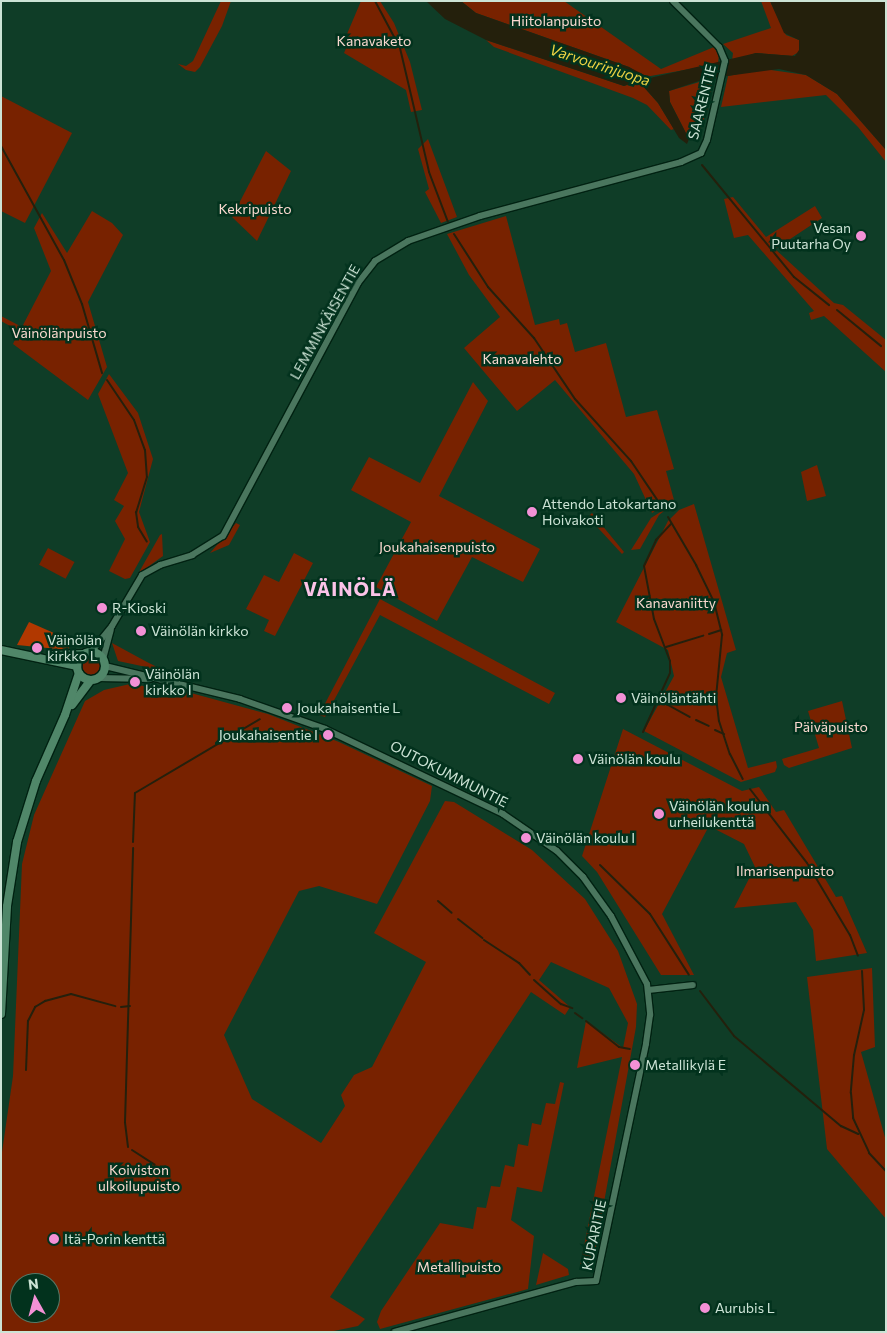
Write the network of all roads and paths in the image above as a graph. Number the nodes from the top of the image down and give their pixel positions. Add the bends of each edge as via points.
1 (673, 1) edge
2 (688, 160) joint
3 (112, 626) junction
4 (1, 650) edge
5 (88, 653) junction
6 (27, 655) junction
7 (104, 663) junction
8 (78, 669) junction
9 (94, 679) junction
10 (164, 680) junction
11 (65, 715) junction
12 (693, 985) dead end
13 (649, 990) junction
14 (1, 1014) edge
15 (395, 1332) edge

1 - 2 street, SAARENTIE via 719,47 725,61 705,146
2 - 3 street, LEMMINKÄISENTIE via 480,216 408,241 375,261 358,283 223,536 192,555 142,575
3 - 5 street
3 - 7 street
4 - 6 main road
5 - 6 main road
5 - 7 main road
5 - 8 main road
6 - 8 main road
7 - 9 main road
7 - 10 street, OUTOKUMMUNTIE
8 - 9 main road
8 - 11 main road
9 - 10 street, OUTOKUMMUNTIE
9 - 11 main road
10 - 13 street, OUTOKUMMUNTIE via 240,699 325,729 402,763 509,818 566,859 591,886 611,916
11 - 14 main road via 36,781 17,842 7,906
12 - 13 street
13 - 15 street, KUPARITIE via 646,1044 596,1281 576,1282

